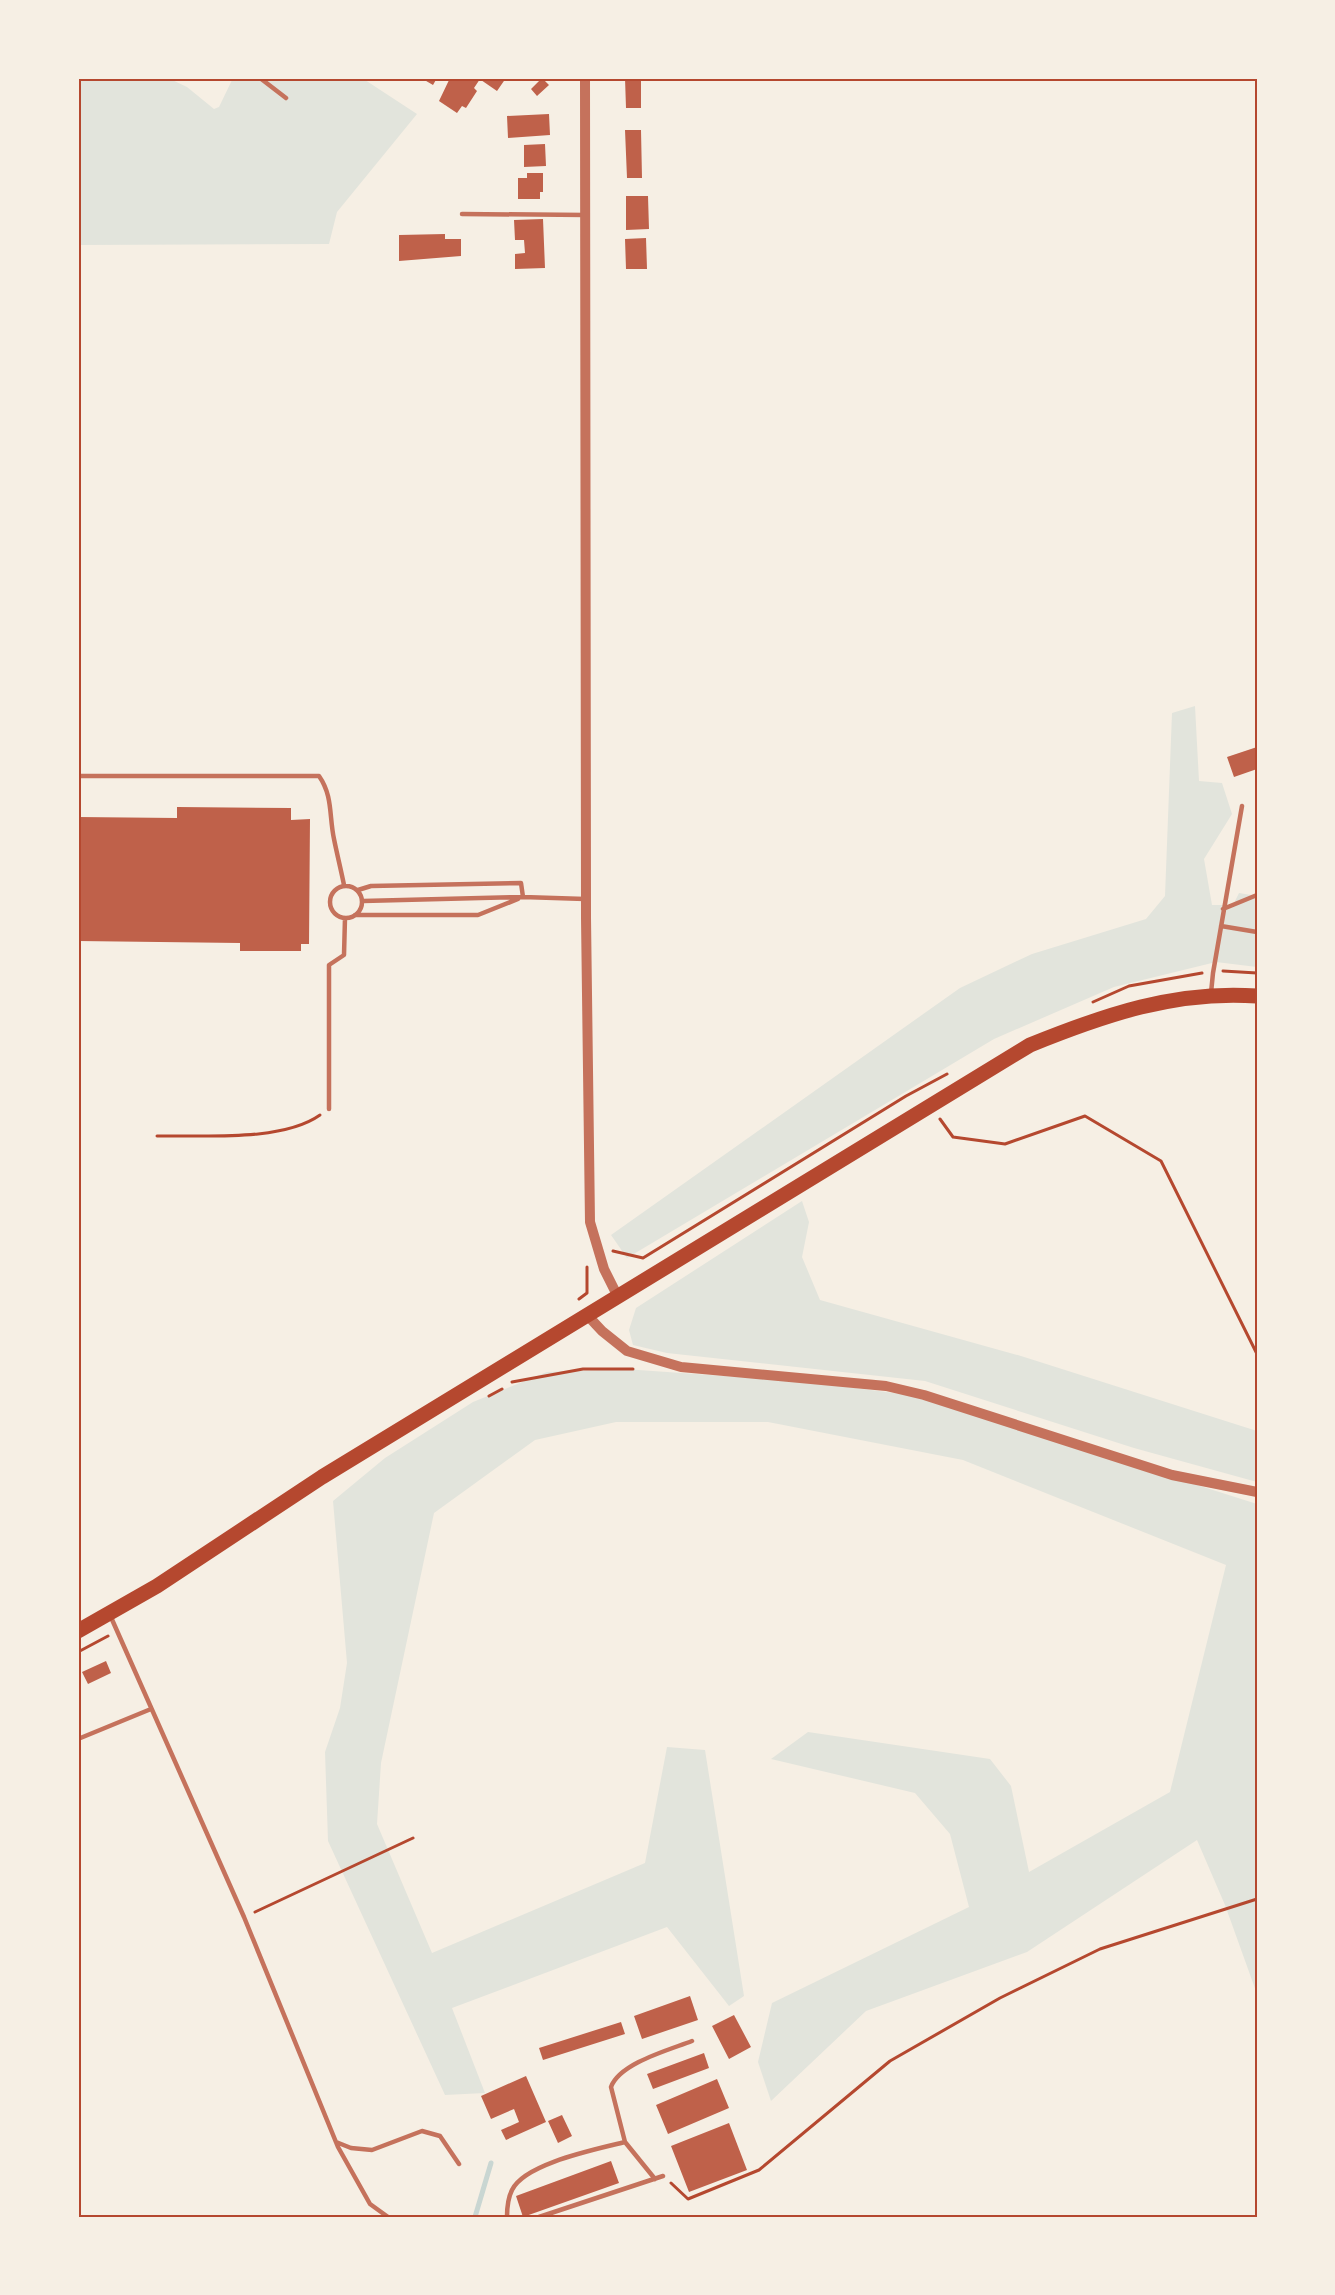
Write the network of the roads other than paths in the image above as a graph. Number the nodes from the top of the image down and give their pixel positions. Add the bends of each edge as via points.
1 (260, 78) edge
2 (585, 78) edge
3 (286, 98) dead end
4 (462, 214) dead end
5 (586, 215) junction
6 (78, 776) edge
7 (1242, 806) dead end
8 (344, 885) junction
9 (358, 891) junction
10 (1257, 895) edge
11 (523, 897) junction
12 (586, 899) junction
13 (363, 900) junction
14 (1223, 909) junction
15 (356, 915) junction
16 (345, 918) junction
17 (1221, 926) junction
18 (1257, 932) edge
19 (1211, 995) junction
20 (1257, 996) edge
21 (329, 1109) road end
22 (618, 1297) junction
23 (588, 1316) junction
24 (1257, 1492) edge
25 (110, 1615) junction
26 (78, 1631) edge
27 (151, 1709) junction
28 (78, 1739) edge
29 (692, 2041) dead end
30 (336, 2142) junction
31 (625, 2142) junction
32 (459, 2164) dead end
33 (663, 2176) road end
34 (655, 2179) junction
35 (388, 2217) edge
36 (507, 2217) edge
37 (539, 2217) edge

1 - 3 lane
2 - 5 street
4 - 5 lane
5 - 12 street
6 - 8 lane via 319,776 328,789
7 - 14 lane
8 - 9 lane
8 - 16 lane via 334,890 330,900 332,910
9 - 11 lane via 371,886 521,883
9 - 13 lane
10 - 14 lane
11 - 12 lane
11 - 13 lane
11 - 15 lane via 478,915
12 - 22 street via 590,1222 604,1269
13 - 15 lane
14 - 17 lane
15 - 16 lane
16 - 21 lane via 344,955 328,965
17 - 18 lane
17 - 19 lane
19 - 20 highway
19 - 22 highway via 1151,1003 1098,1017 1030,1045
22 - 23 highway
23 - 24 street via 627,1351 681,1367 886,1386 1172,1474
23 - 25 highway via 322,1477
25 - 26 highway
25 - 27 lane
27 - 28 lane
27 - 30 lane via 244,1917
29 - 31 lane via 633,2066 614,2079 611,2087
30 - 32 lane via 372,2150 422,2131 440,2136
30 - 35 lane via 370,2204
31 - 34 lane
31 - 36 lane via 547,2165 527,2175 512,2189
33 - 34 lane
34 - 37 lane

